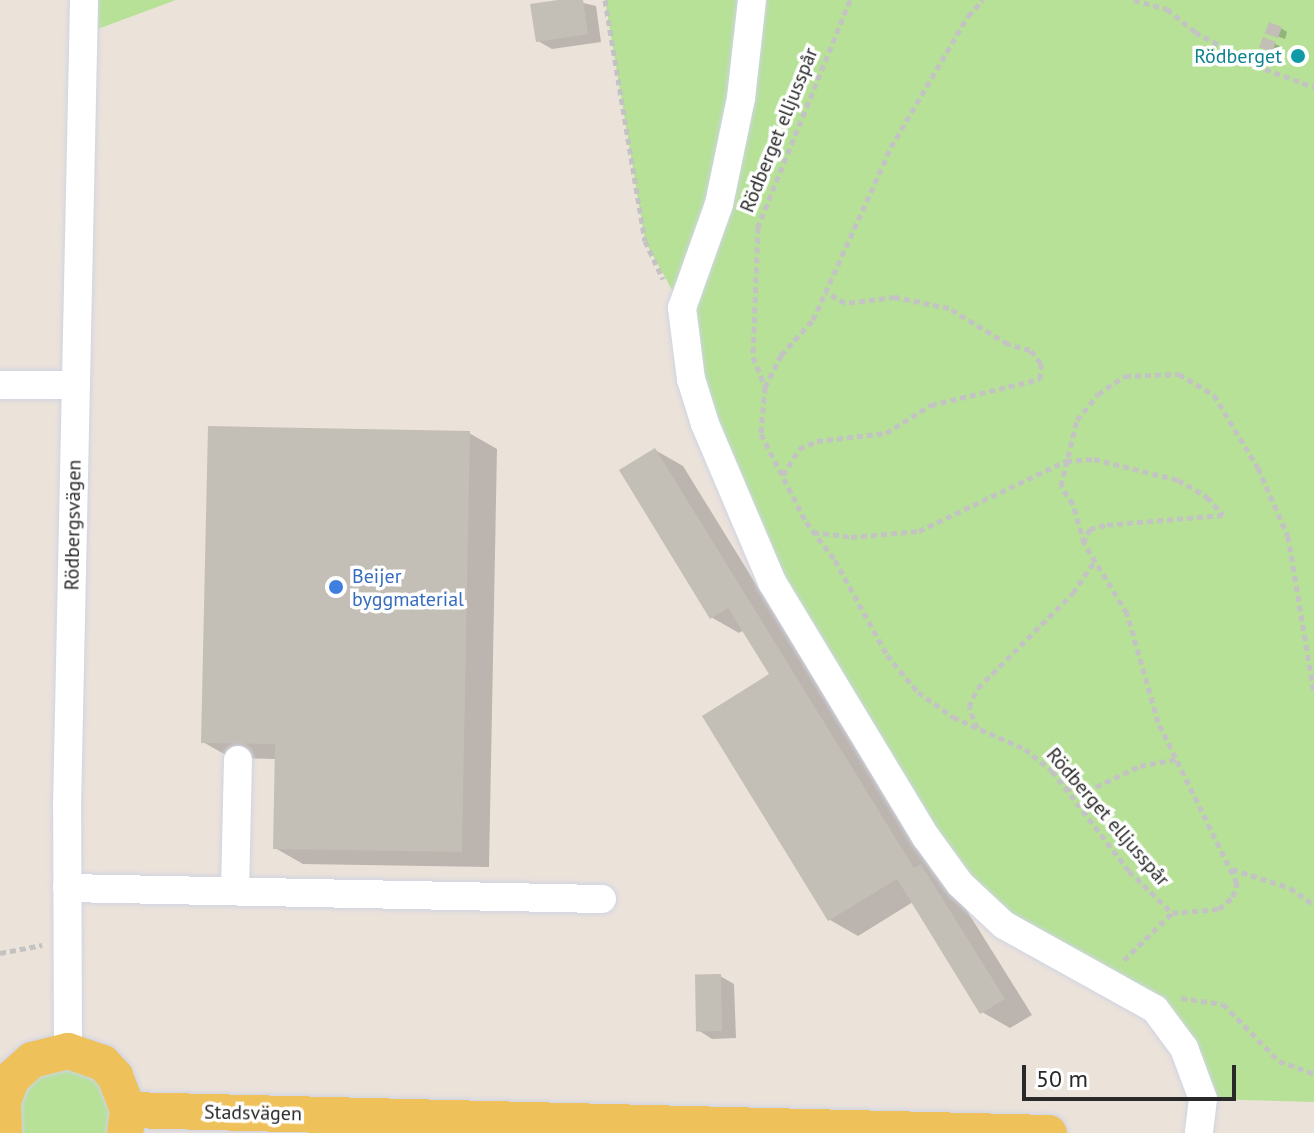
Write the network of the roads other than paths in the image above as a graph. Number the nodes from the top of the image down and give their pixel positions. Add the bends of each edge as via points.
1 (84, 0) edge
2 (752, 0) edge
3 (0, 385) edge
4 (76, 385) junction
5 (238, 760) dead end
6 (67, 888) junction
7 (235, 891) junction
8 (602, 899) dead end
9 (68, 1051) junction
10 (0, 1113) edge
11 (127, 1121) edge
12 (4, 1133) edge
13 (1049, 1133) edge
14 (1199, 1133) edge

1 - 4 street, Rödbergsvägen
2 - 14 street via 741,98 719,204 682,308 691,379 705,424 772,582 926,837 983,908 1038,947 1155,1009 1184,1048 1203,1099
3 - 4 street
4 - 6 street, Rödbergsvägen
5 - 7 street
6 - 7 street
6 - 9 street, Rödbergsvägen
7 - 8 street
9 - 10 main road via 46,1054 21,1068 6,1088
9 - 11 main road via 103,1063 115,1076
10 - 12 main road
11 - 13 main road, Stadsvägen

